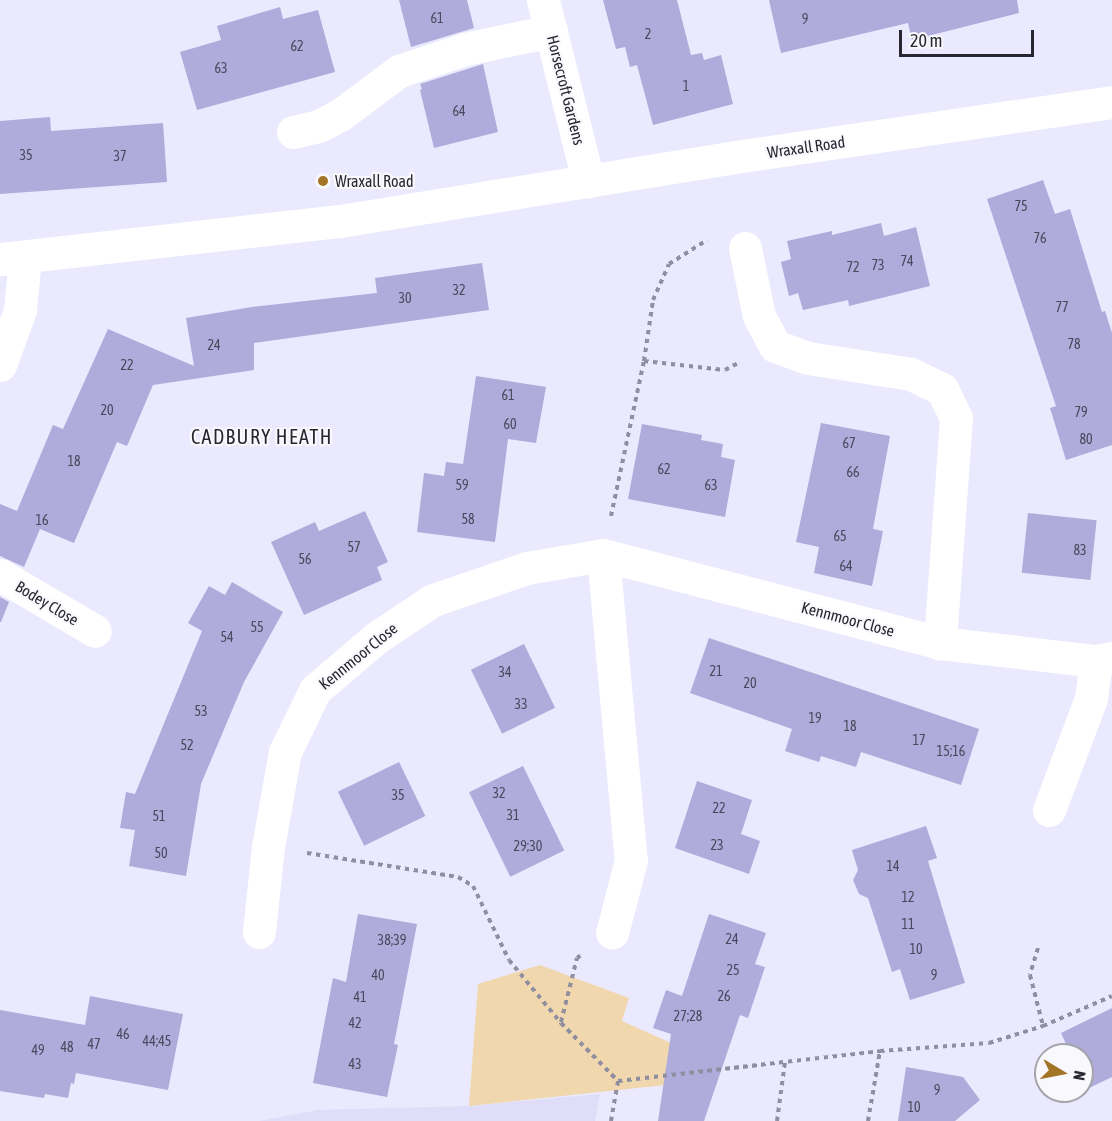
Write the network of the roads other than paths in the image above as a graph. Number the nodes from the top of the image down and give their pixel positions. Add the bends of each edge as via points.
1 (543, 0) edge
2 (551, 31) junction
3 (1112, 102) edge
4 (293, 132) dead end
5 (588, 181) junction
6 (745, 248) road end
7 (12, 258) edge
8 (0, 365) edge
9 (603, 555) junction
10 (0, 575) edge
11 (95, 631) dead end
12 (940, 643) junction
13 (1104, 660) edge
14 (1049, 810) dead end
15 (259, 932) dead end
16 (612, 933) road end

1 - 2 street, Horsecroft Gardens
2 - 4 street via 465,49 399,71 340,115 319,126
2 - 5 street, Horsecroft Gardens
3 - 5 street, Wraxall Road
5 - 7 street, Wraxall Road via 340,221
6 - 12 street via 759,316 775,346 808,358 911,374 942,389 956,418
7 - 8 street via 20,310
9 - 12 street, Kennmoor Close
9 - 15 street, Kennmoor Close via 527,567 433,600 376,638 315,690 285,752 268,847
9 - 16 street via 631,860
10 - 11 street, Bodey Close
12 - 13 street, Kennmoor Close
13 - 14 street, Kennmoor Close

